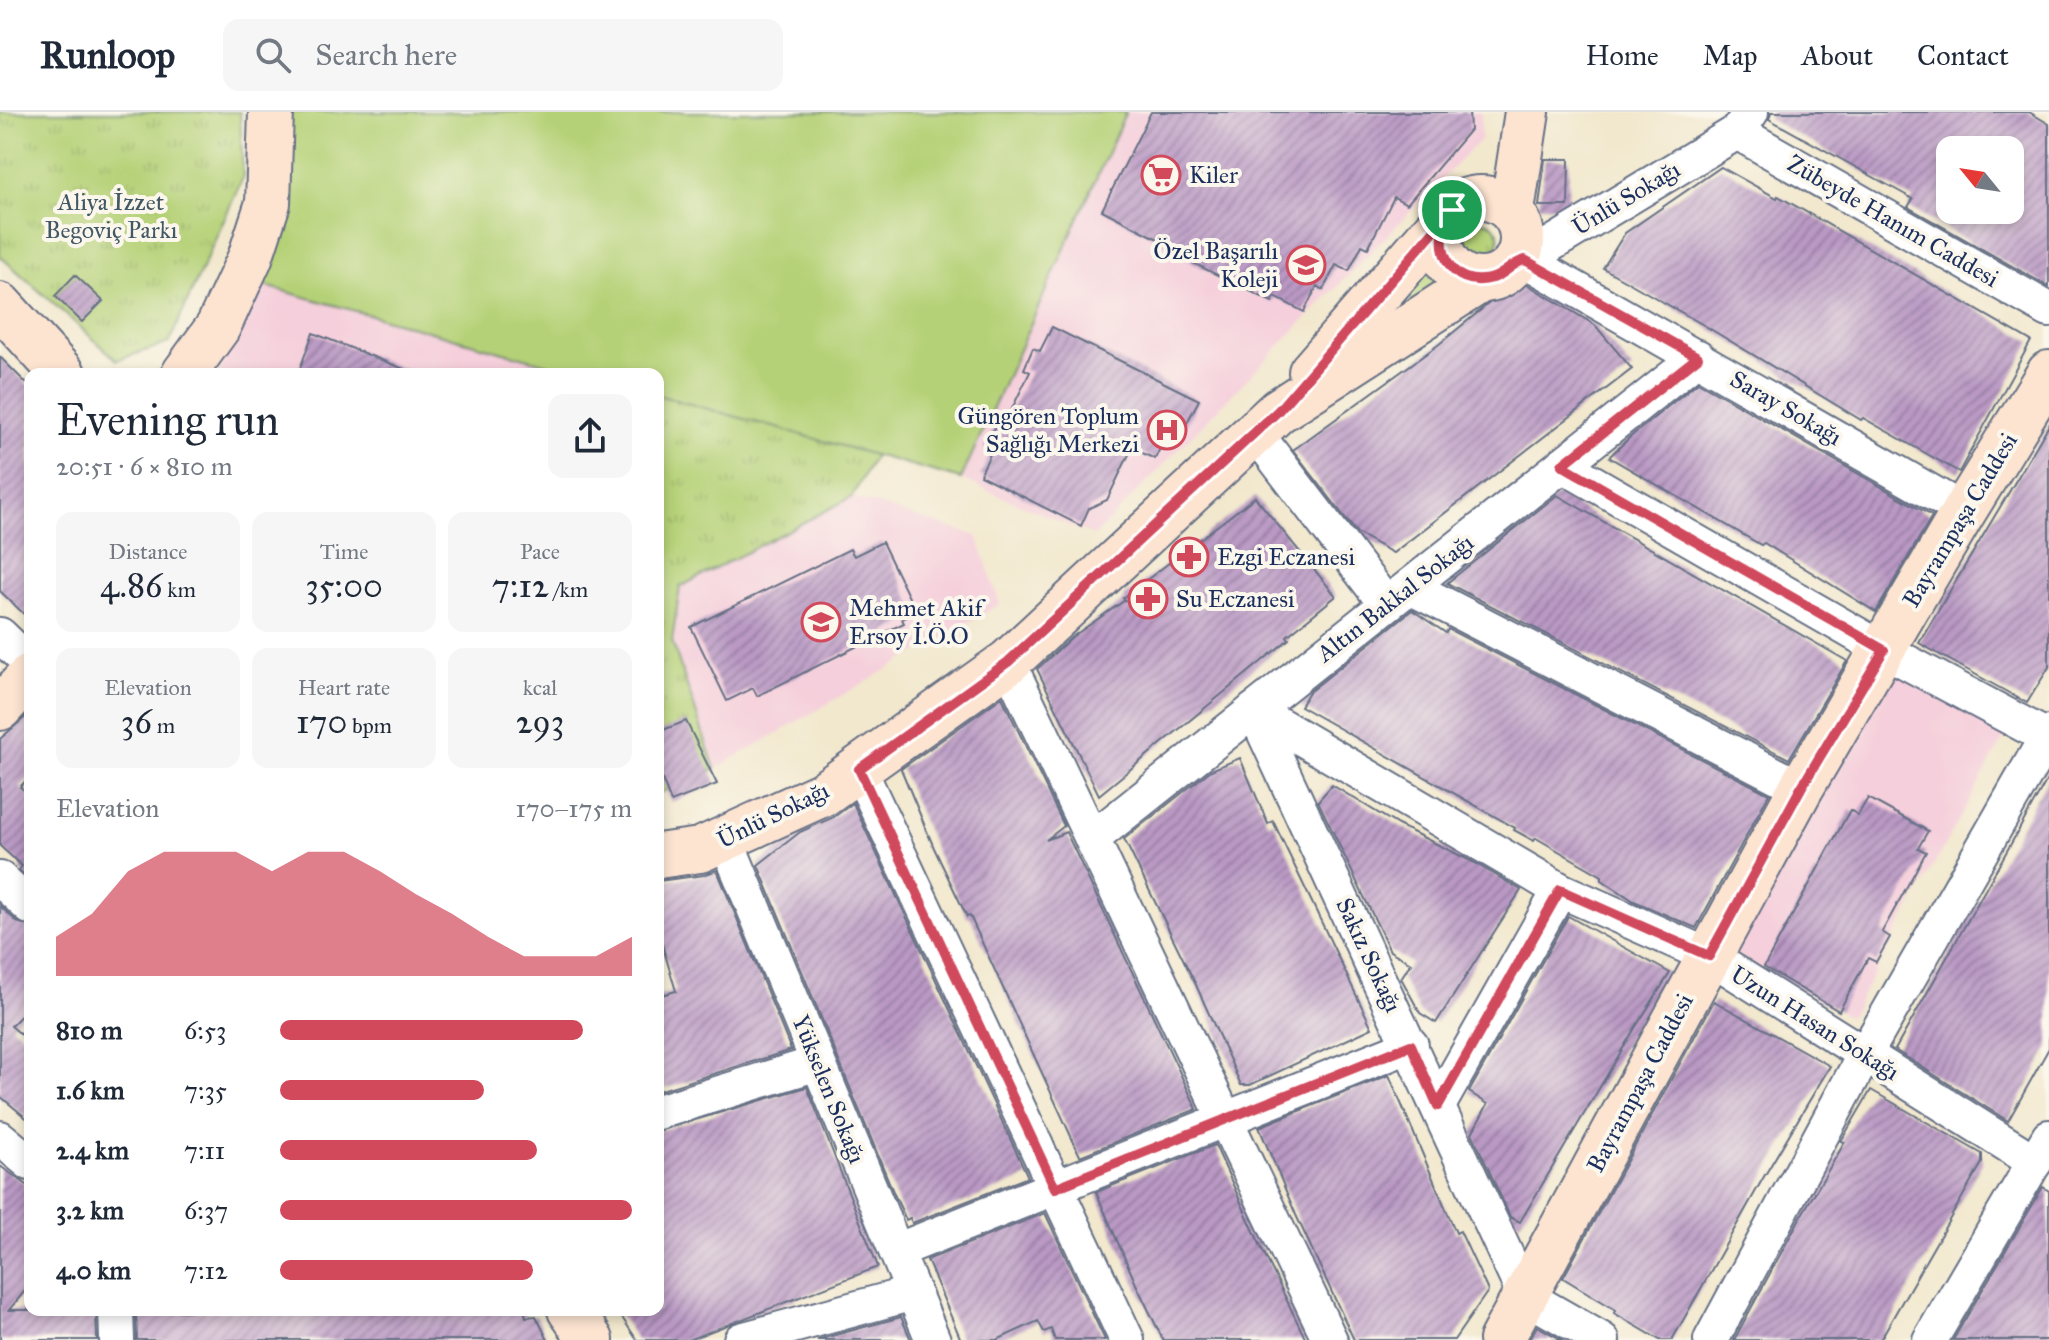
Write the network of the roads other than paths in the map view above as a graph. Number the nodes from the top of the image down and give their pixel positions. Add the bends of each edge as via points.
1 (271, 112) edge
2 (1526, 112) edge
3 (1744, 122) edge
4 (1480, 206) junction
5 (1507, 267) junction
6 (0, 305) edge
7 (2049, 310) edge
8 (218, 327) junction
9 (1698, 357) junction
10 (59, 368) edge
11 (188, 368) edge
12 (210, 368) edge
13 (2049, 373) edge
14 (1266, 421) junction
15 (1562, 465) junction
16 (1964, 511) junction
17 (1398, 596) junction
18 (0, 635) edge
19 (1884, 650) junction
20 (24, 658) edge
21 (1008, 662) junction
22 (24, 682) edge
23 (0, 708) edge
24 (1254, 710) junction
25 (2048, 736) edge
26 (859, 769) junction
27 (1801, 788) junction
28 (725, 838) junction
29 (1092, 839) junction
30 (664, 855) edge
31 (0, 879) edge
32 (1560, 890) junction
33 (24, 901) edge
34 (1709, 956) junction
35 (1411, 1045) junction
36 (1865, 1054) junction
37 (818, 1063) junction
38 (1438, 1106) junction
39 (664, 1110) edge
40 (1225, 1119) junction
41 (0, 1138) edge
42 (2042, 1149) edge
43 (24, 1158) edge
44 (1055, 1188) junction
45 (896, 1251) junction
46 (913, 1293) junction
47 (1525, 1296) junction
48 (116, 1316) edge
49 (574, 1316) edge
50 (117, 1340) edge
51 (591, 1340) edge
52 (741, 1340) edge
53 (933, 1340) edge
54 (1127, 1340) edge
55 (1330, 1340) edge
56 (1501, 1340) edge
57 (1602, 1340) edge
58 (1711, 1340) edge
59 (1930, 1340) edge

1 - 8 street via 268,203
2 - 4 street
3 - 5 street, Ünlü Sokağı
3 - 7 street, Zübeyde Hanım Caddesi
4 - 5 street via 1519,222 1521,250
4 - 5 street via 1444,222 1442,250 1448,263 1468,278
4 - 14 street
5 - 9 street, Saray Sokağı
5 - 14 street
6 - 10 street
8 - 11 street
8 - 12 street
9 - 15 street, Altın Bakkal Sokağı
9 - 16 street, Saray Sokağı
13 - 16 street, Bayrampaşa Caddesi
14 - 17 street
14 - 21 street, Ünlü Sokağı
15 - 17 street, Altın Bakkal Sokağı
15 - 19 street
16 - 19 street, Bayrampaşa Caddesi
17 - 24 street, Altın Bakkal Sokağı
17 - 27 street
18 - 20 street
19 - 25 street
19 - 27 street, Bayrampaşa Caddesi
21 - 26 street, Ünlü Sokağı
21 - 29 street
22 - 23 street
24 - 29 street, Altın Bakkal Sokağı
24 - 32 street, Uzun Hasan Sokağı
24 - 35 street, Sakız Sokağı
25 - 36 street
26 - 28 street, Ünlü Sokağı via 823,794
26 - 44 street
27 - 34 street, Bayrampaşa Caddesi
28 - 30 street, Ünlü Sokağı via 700,850
28 - 37 street, Yükselen Sokağı
29 - 40 street
31 - 33 street
32 - 34 street, Uzun Hasan Sokağı
32 - 38 street
34 - 36 street, Uzun Hasan Sokağı
34 - 47 street, Bayrampaşa Caddesi
35 - 38 street, Sakız Sokağı
35 - 40 street
36 - 42 street, Uzun Hasan Sokağı
36 - 58 street
37 - 39 street
37 - 45 street, Yükselen Sokağı
38 - 47 street, Sakız Sokağı
40 - 44 street
40 - 55 street
41 - 43 street
42 - 59 street
44 - 45 street
44 - 54 street
45 - 46 street, Yükselen Sokağı
46 - 52 street
46 - 53 street, Yükselen Sokağı
47 - 56 street, Bayrampaşa Caddesi
47 - 57 street
48 - 50 street
49 - 51 street

